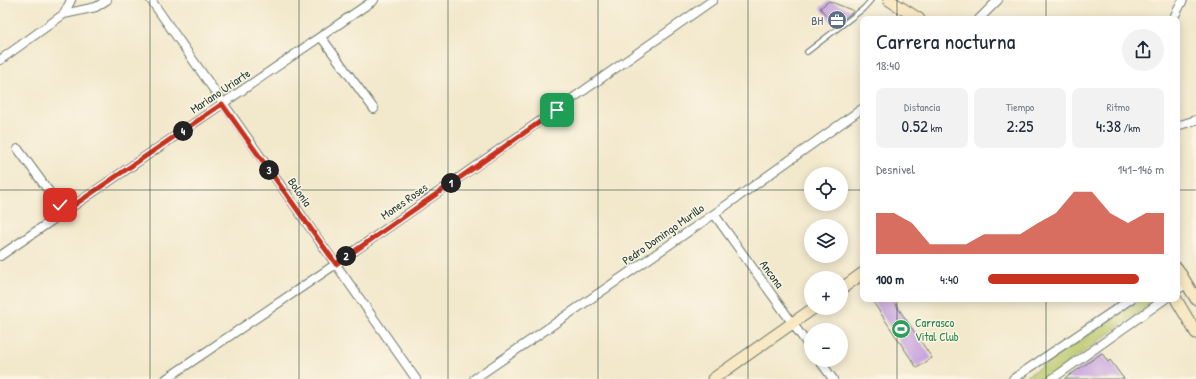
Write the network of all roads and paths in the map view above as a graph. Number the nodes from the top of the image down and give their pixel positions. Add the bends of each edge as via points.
1 (71, 0) edge
2 (107, 0) edge
3 (151, 0) edge
4 (374, 0) edge
5 (713, 0) edge
6 (871, 0) edge
7 (889, 0) edge
8 (998, 0) edge
9 (1183, 0) edge
10 (64, 14) junction
11 (914, 16) edge
12 (982, 16) edge
13 (1175, 16) edge
14 (321, 37) junction
15 (807, 52) dead end
16 (0, 60) edge
17 (222, 104) junction
18 (374, 109) dead end
19 (860, 110) edge
20 (1196, 120) edge
21 (1180, 125) edge
22 (18, 148) dead end
23 (64, 212) junction
24 (714, 214) junction
25 (0, 256) edge
26 (336, 264) junction
27 (1180, 273) edge
28 (860, 275) edge
29 (848, 284) edge
30 (1187, 284) junction
31 (1180, 288) edge
32 (1196, 299) edge
33 (1127, 302) edge
34 (1161, 302) edge
35 (1178, 302) edge
36 (804, 315) edge
37 (793, 323) junction
38 (1196, 333) edge
39 (804, 339) edge
40 (824, 367) edge
41 (166, 379) edge
42 (416, 379) edge
43 (474, 379) edge
44 (712, 379) edge
45 (833, 379) edge
46 (1013, 379) edge
47 (1052, 379) edge

1 - 10 street
2 - 10 street via 96,7
3 - 17 street, Bolonia
4 - 14 street, Mariano Uriarte
5 - 26 street, Mones Roses
6 - 15 lane
7 - 11 street
8 - 12 street
9 - 13 street
10 - 16 street
14 - 17 street, Mariano Uriarte
14 - 18 street
17 - 23 street, Mariano Uriarte
17 - 26 street, Bolonia
19 - 24 street, Pedro Domingo Murillo
20 - 21 street
22 - 23 street
23 - 25 street, Mariano Uriarte
24 - 37 street, Ancona
24 - 43 street, Pedro Domingo Murillo
26 - 41 street, Mones Roses
26 - 42 street, Bolonia
27 - 30 street
28 - 29 street
30 - 31 street
30 - 32 street
33 - 46 street
34 - 47 street
35 - 38 street
36 - 37 street
37 - 39 street, Ancona
37 - 44 street
40 - 45 street

